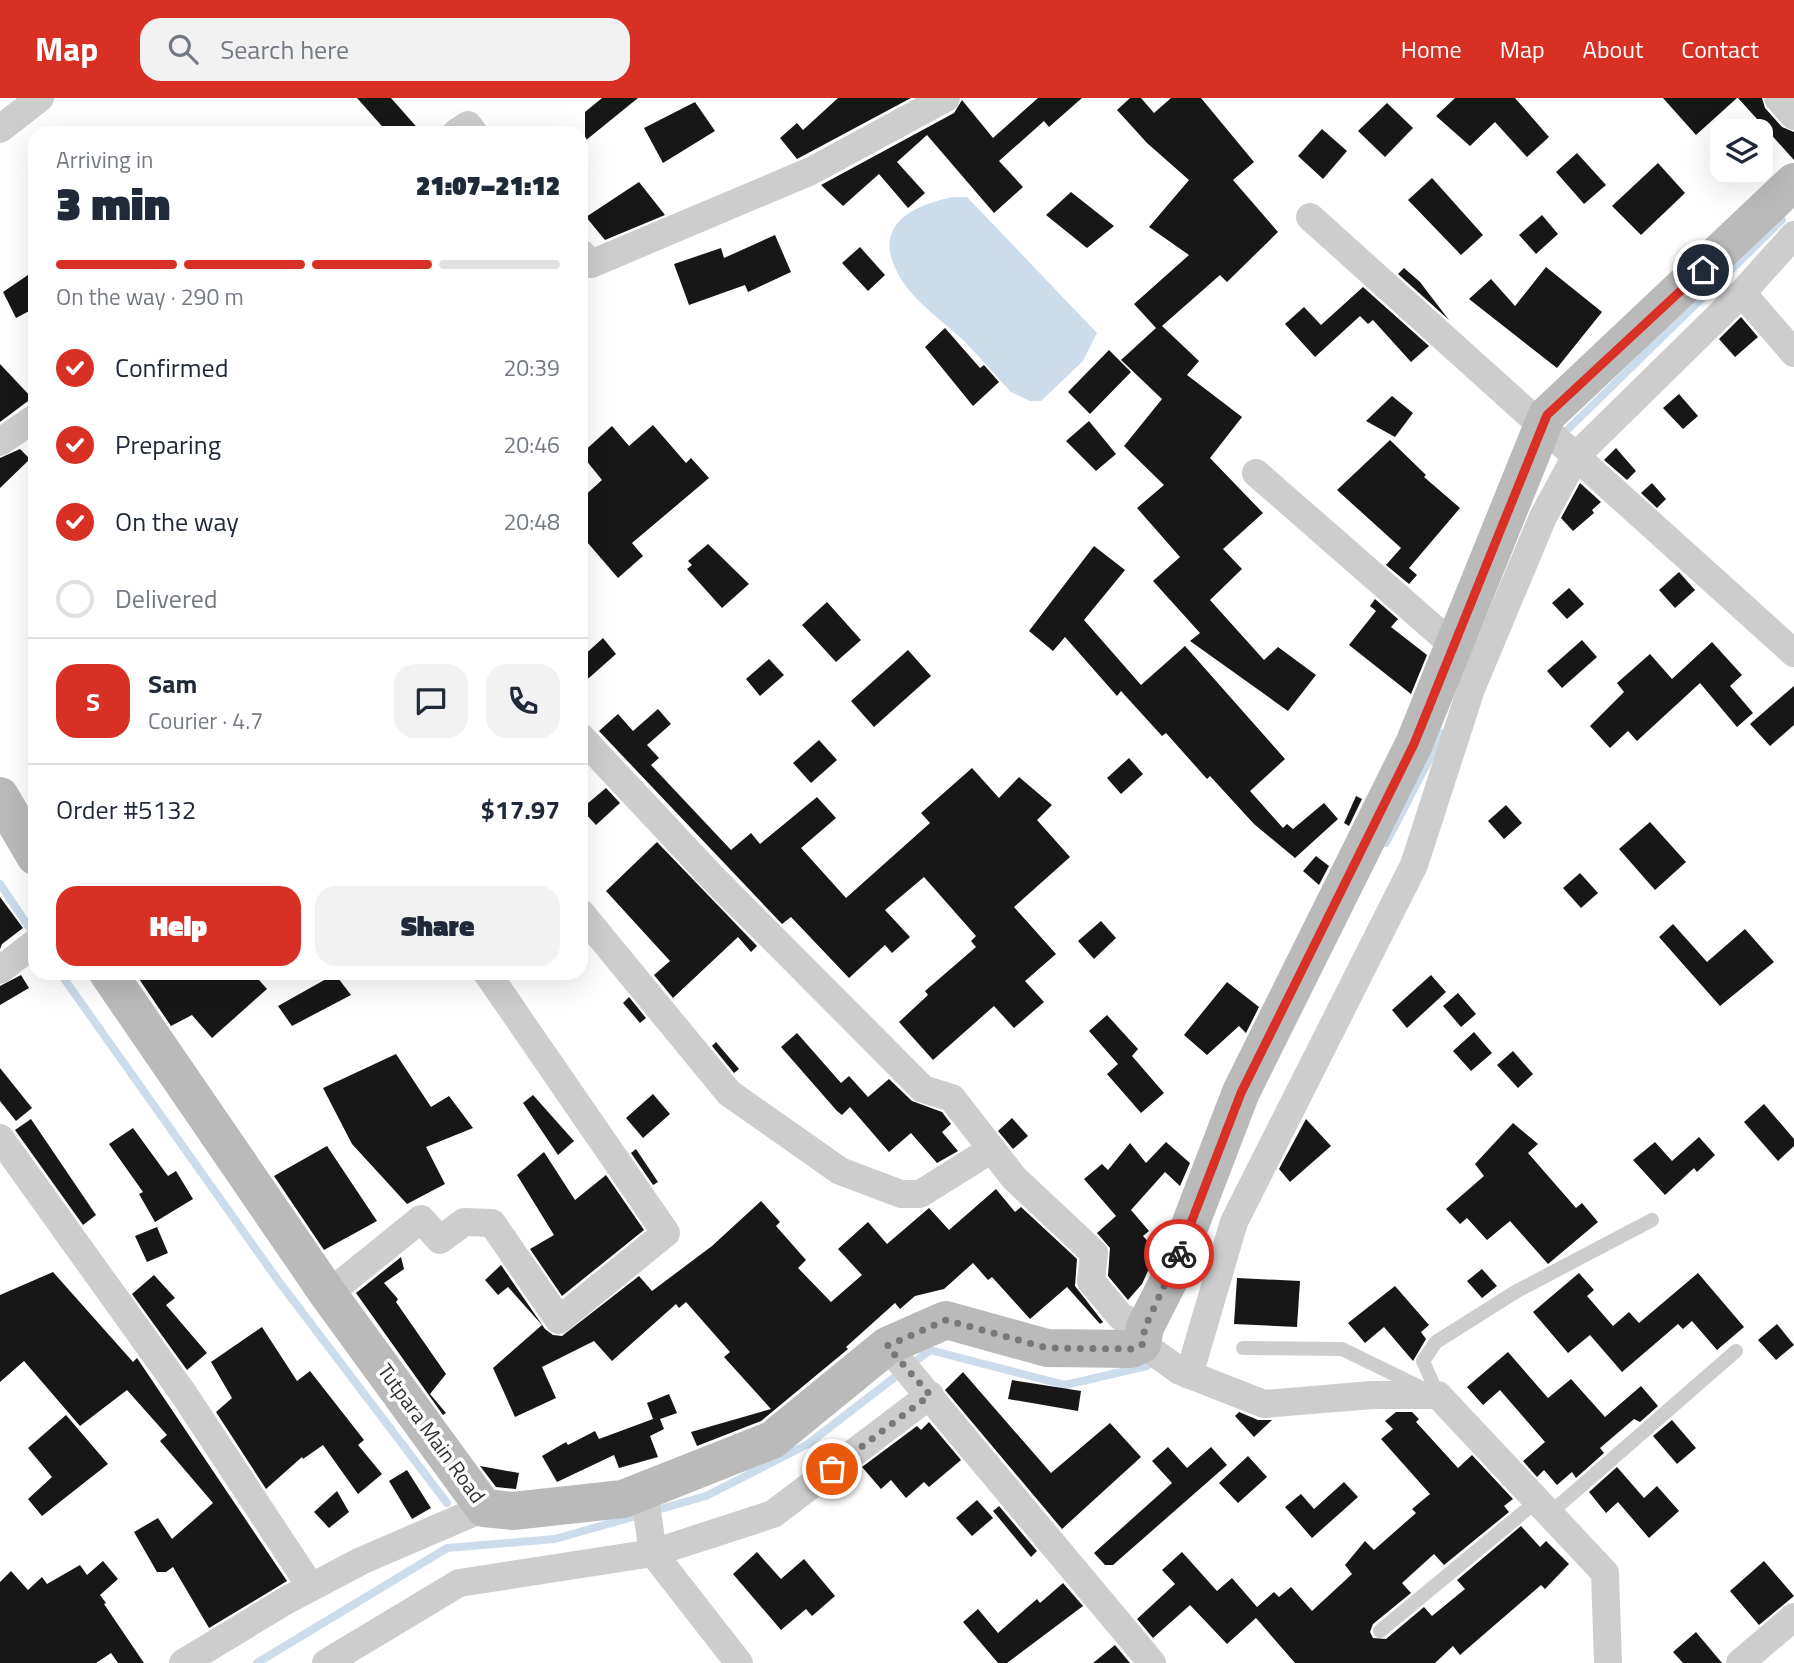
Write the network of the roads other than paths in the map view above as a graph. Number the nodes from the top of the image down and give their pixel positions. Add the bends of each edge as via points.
1 (40, 98) edge
2 (946, 98) edge
3 (1778, 98) edge
4 (1794, 116) edge
5 (0, 130) edge
6 (1794, 182) edge
7 (1310, 217) dead end
8 (1794, 235) edge
9 (588, 260) edge
10 (1742, 293) junction
11 (1794, 353) edge
12 (28, 423) edge
13 (1559, 440) junction
14 (0, 442) edge
15 (1256, 473) dead end
16 (1454, 646) junction
17 (1794, 653) edge
18 (588, 744) edge
19 (0, 796) edge
20 (28, 844) edge
21 (588, 922) edge
22 (28, 949) edge
23 (0, 970) edge
24 (113, 980) edge
25 (492, 980) edge
26 (0, 1139) edge
27 (992, 1149) junction
28 (1652, 1220) dead end
29 (328, 1294) junction
30 (1143, 1336) junction
31 (1243, 1348) dead end
32 (1736, 1351) dead end
33 (892, 1352) junction
34 (1184, 1373) junction
35 (926, 1391) junction
36 (1438, 1395) junction
37 (646, 1505) junction
38 (1543, 1507) junction
39 (484, 1508) junction
40 (653, 1553) junction
41 (312, 1587) junction
42 (1794, 1617) edge
43 (1380, 1631) dead end
44 (328, 1662) edge
45 (183, 1663) edge
46 (738, 1663) edge
47 (1152, 1663) edge
48 (1608, 1663) edge
49 (1740, 1663) edge

1 - 5 street
2 - 9 street via 811,171 592,264
3 - 4 street
6 - 13 street via 1547,415
7 - 13 street
8 - 10 street
10 - 11 street
10 - 13 street
12 - 14 street
13 - 16 street
13 - 17 street
13 - 34 street via 1543,517 1471,689 1414,864 1234,1222
15 - 16 street
16 - 30 street via 1414,744 1241,1093
18 - 27 street via 923,1089 952,1098
19 - 20 street
21 - 27 street via 729,1093 839,1171 901,1194 920,1194
22 - 23 street
24 - 29 street, Tutpara Main Road
25 - 29 street via 666,1233 559,1320 492,1223 464,1222 440,1240 421,1219
26 - 41 street via 183,1393
27 - 30 street via 1014,1178 1094,1253 1091,1280
28 - 36 lane via 1517,1291 1436,1342 1423,1362
29 - 39 street, Tutpara Main Road
30 - 33 street, Tutpara Main Road via 1131,1349 1047,1348 946,1320
30 - 34 street
31 - 36 lane via 1342,1349
32 - 38 lane
33 - 35 street
33 - 37 street, Tutpara Main Road via 772,1440
34 - 36 street via 1264,1404
35 - 40 street via 773,1514
35 - 47 street
36 - 38 street
37 - 39 street, Tutpara Main Road via 624,1499 513,1511
37 - 40 street
38 - 43 lane
38 - 48 street via 1605,1573
39 - 41 street
40 - 44 street via 459,1583
40 - 46 street
41 - 45 street
42 - 49 street

